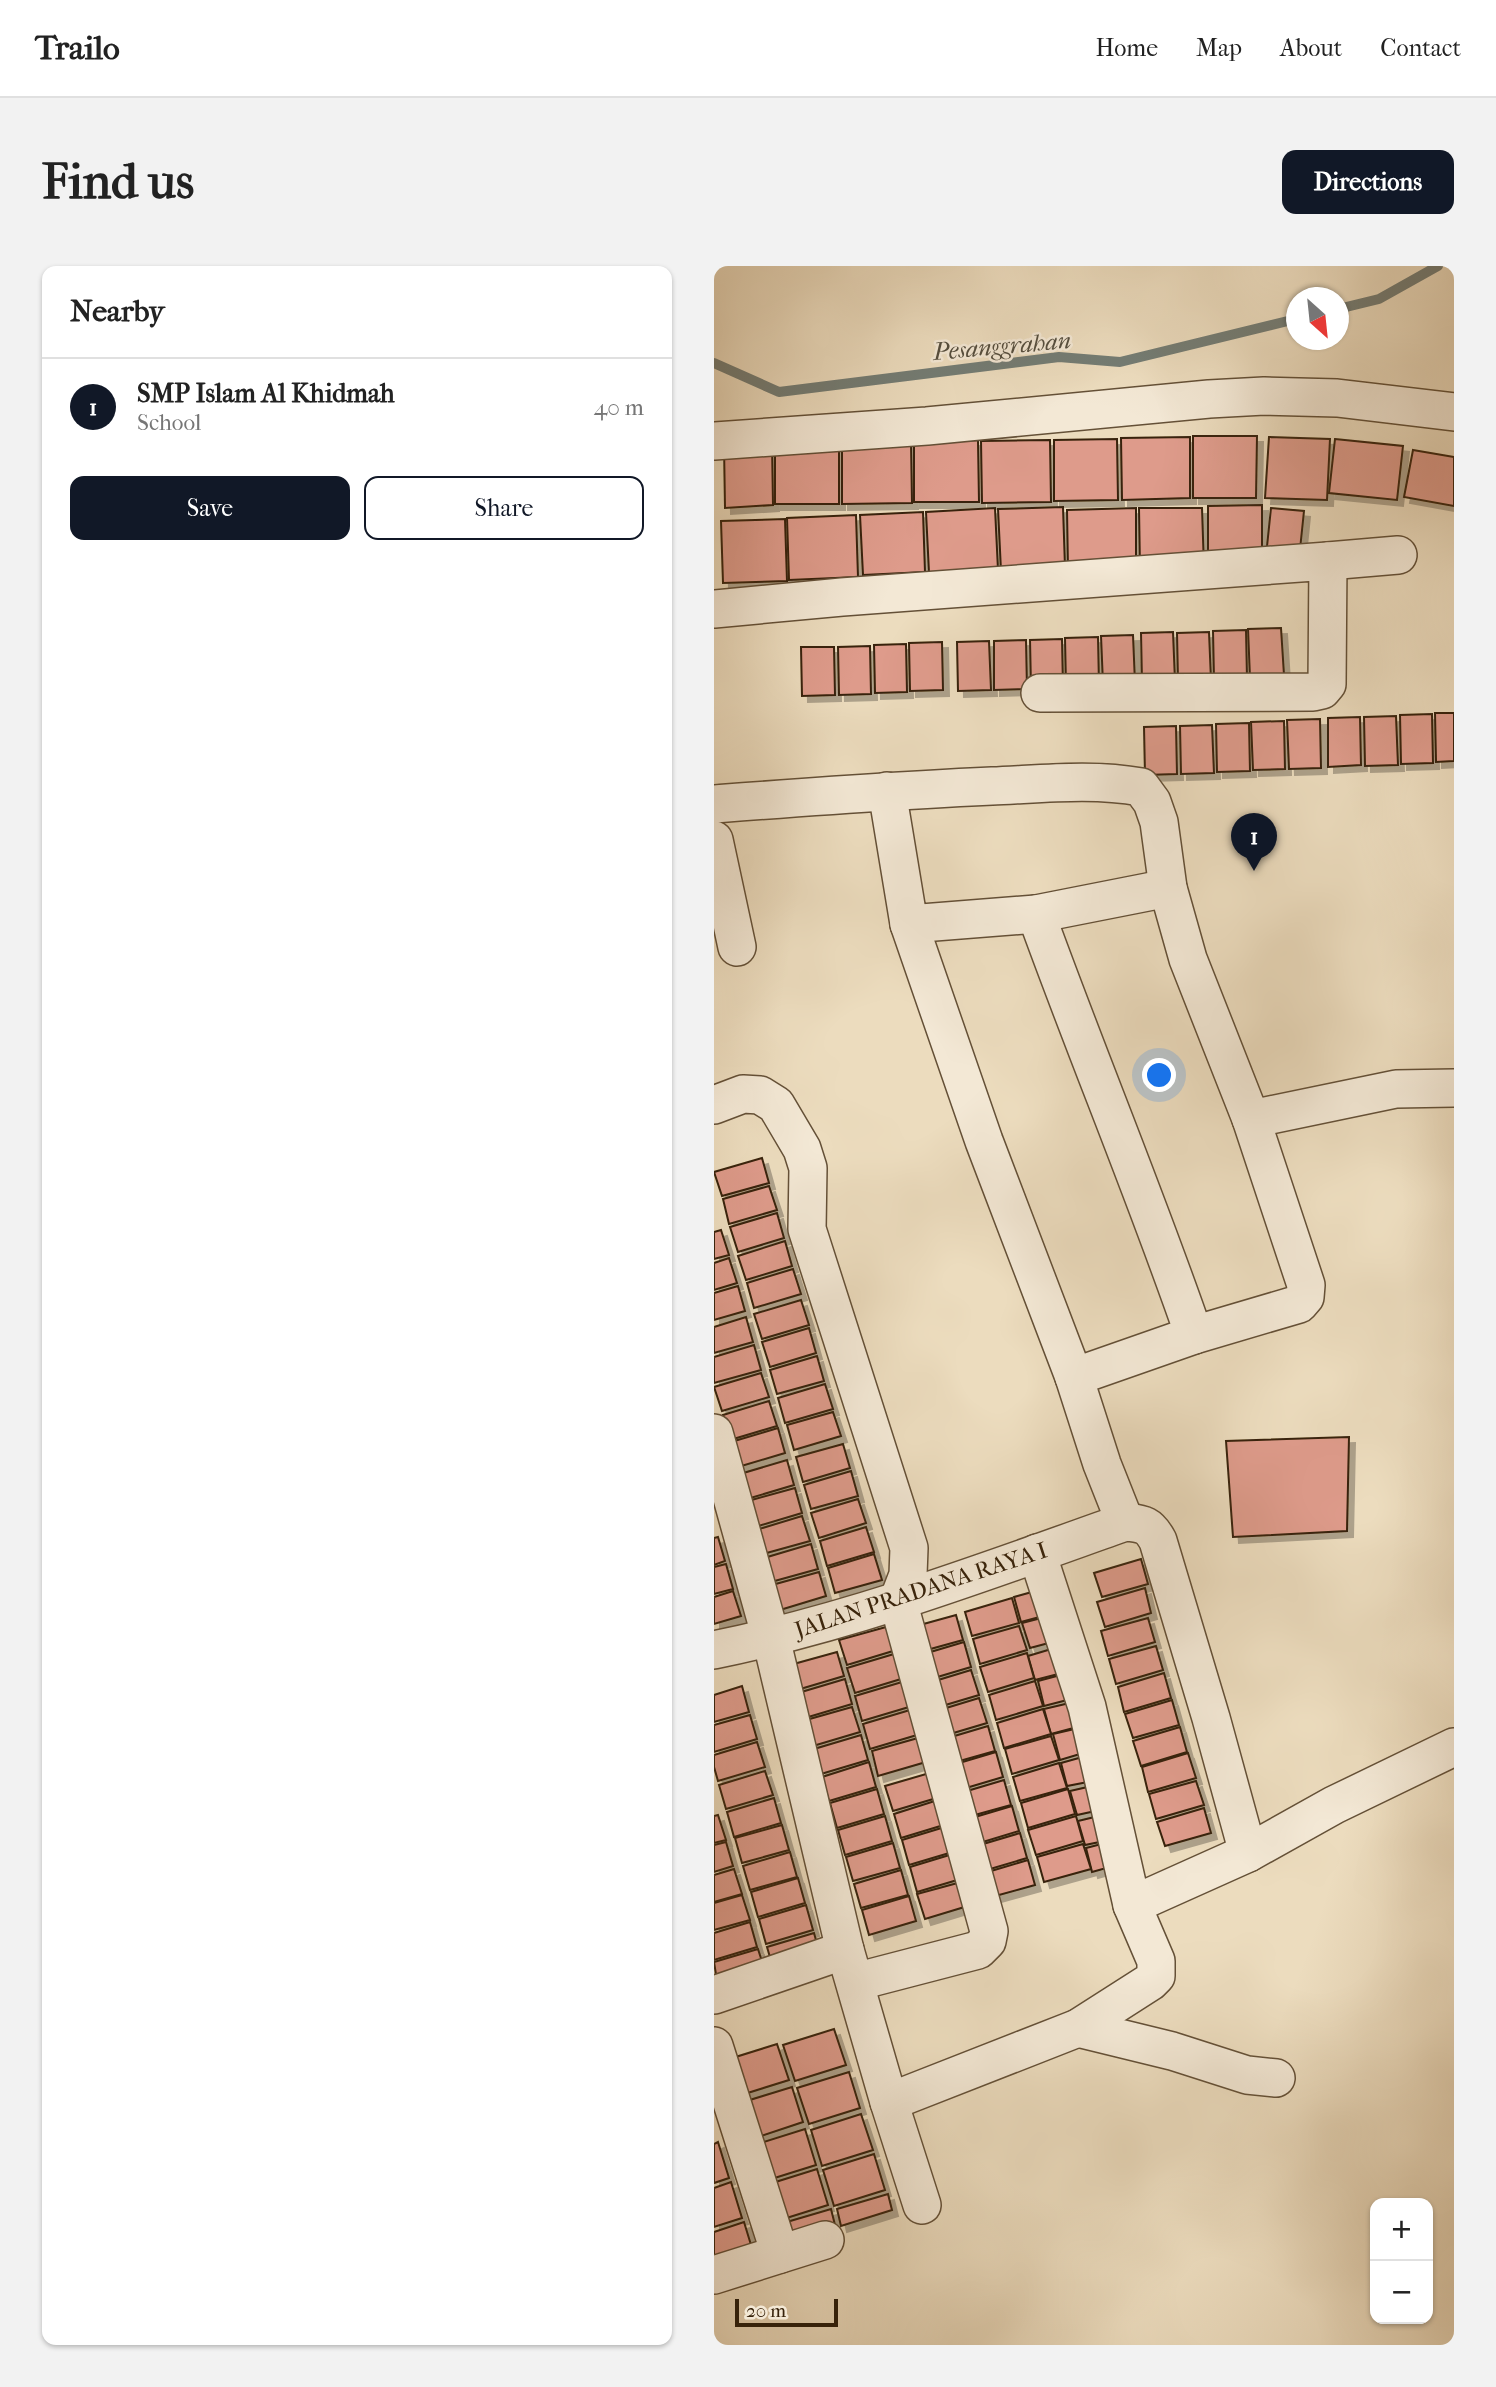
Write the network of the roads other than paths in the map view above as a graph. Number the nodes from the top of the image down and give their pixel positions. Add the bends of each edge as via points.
1 (1454, 412) edge
2 (714, 440) edge
3 (1398, 555) dead end
4 (1328, 561) junction
5 (714, 609) edge
6 (1040, 692) dead end
7 (887, 791) junction
8 (714, 804) edge
9 (714, 840) edge
10 (1168, 888) junction
11 (1036, 914) junction
12 (909, 923) junction
13 (737, 947) dead end
14 (1454, 1088) edge
15 (714, 1105) edge
16 (1251, 1119) junction
17 (1194, 1335) junction
18 (1074, 1377) junction
19 (714, 1433) edge
20 (1125, 1522) junction
21 (1037, 1553) junction
22 (898, 1601) junction
23 (771, 1638) junction
24 (714, 1650) edge
25 (1454, 1747) edge
26 (1248, 1853) junction
27 (1132, 1905) junction
28 (850, 1966) junction
29 (714, 1995) edge
30 (1078, 2028) junction
31 (714, 2046) edge
32 (1276, 2078) dead end
33 (889, 2102) junction
34 (922, 2205) dead end
35 (825, 2240) dead end
36 (780, 2254) junction
37 (714, 2275) edge

1 - 2 street via 1337,398 1223,398 927,426
3 - 4 street
4 - 5 street
4 - 6 street via 1327,684 1322,690
7 - 8 street
7 - 10 street via 1116,782 1142,787 1159,822
7 - 12 street
9 - 13 street
10 - 11 street
10 - 16 street via 1188,959
11 - 12 street
11 - 17 street via 1158,1229
12 - 18 street via 984,1141
14 - 16 street via 1396,1089
15 - 22 street via 743,1094 760,1095 776,1105 802,1149 808,1168 807,1229 909,1548 908,1575
16 - 17 street via 1306,1285 1305,1297 1299,1304
17 - 18 street
18 - 20 street
19 - 23 street
20 - 21 street, JALAN PRADANA RAYA I
20 - 26 street via 1152,1529 1158,1541
21 - 22 street, JALAN PRADANA RAYA I
21 - 27 street via 1087,1707
22 - 23 street, JALAN PRADANA RAYA I
22 - 28 street via 989,1931 978,1950
23 - 24 street, JALAN PRADANA RAYA I
23 - 28 street
25 - 26 street
26 - 27 street
27 - 30 street via 1156,1961 1156,1976
28 - 29 street
28 - 33 street
30 - 32 street via 1247,2075
30 - 33 street
31 - 36 street
33 - 34 street
35 - 36 street
36 - 37 street

